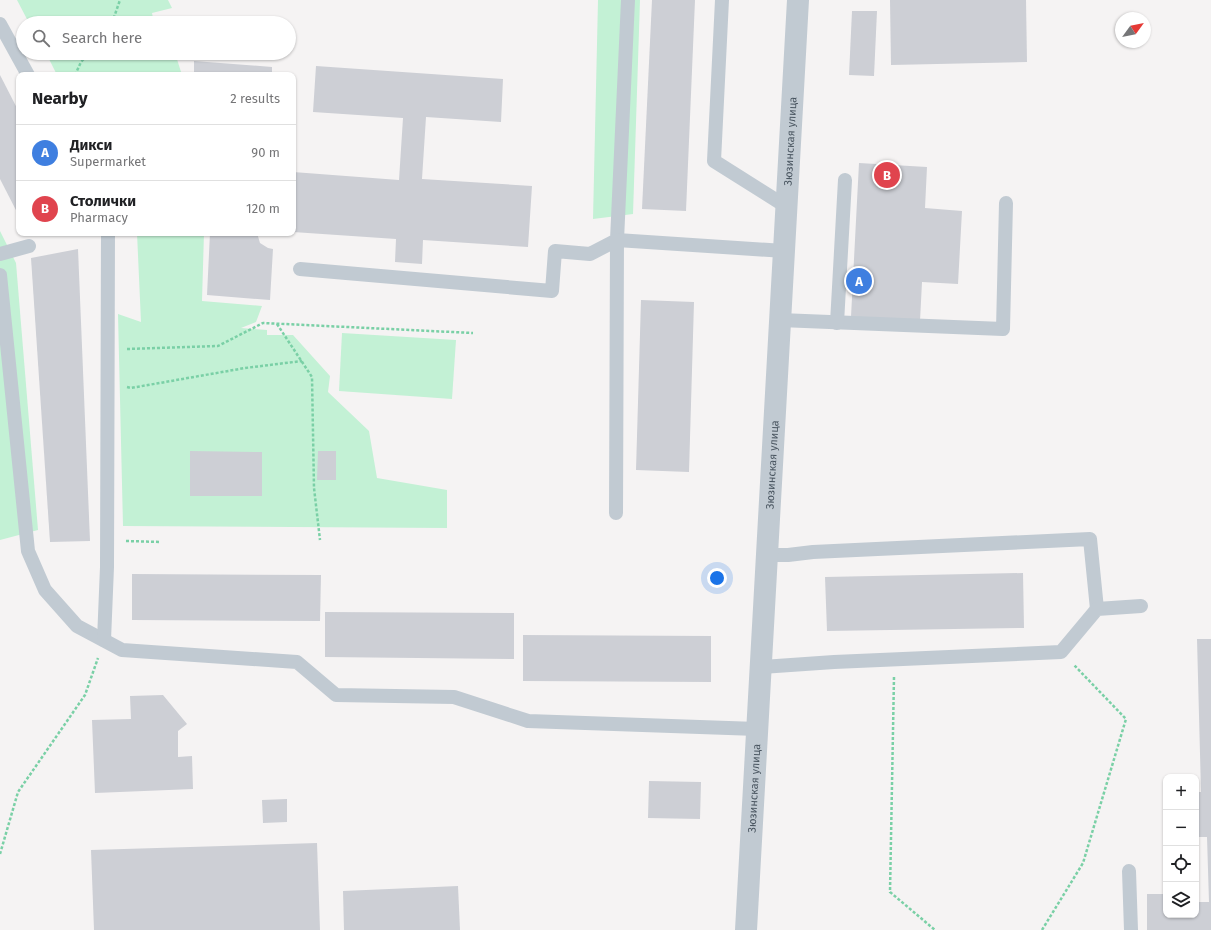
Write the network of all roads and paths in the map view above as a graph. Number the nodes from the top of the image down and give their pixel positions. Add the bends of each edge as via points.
1 (120, 0) edge
2 (628, 0) edge
3 (722, 0) edge
4 (798, 0) edge
5 (114, 16) edge
6 (0, 24) edge
7 (16, 53) edge
8 (20, 60) edge
9 (83, 60) edge
10 (26, 72) edge
11 (76, 72) edge
12 (845, 180) dead end
13 (1006, 203) dead end
14 (787, 208) junction
15 (108, 236) edge
16 (618, 240) junction
17 (29, 246) dead end
18 (784, 251) junction
19 (0, 254) edge
20 (300, 269) dead end
21 (0, 275) edge
22 (780, 320) junction
23 (837, 323) junction
24 (277, 324) junction
25 (473, 333) dead end
26 (108, 349) junction
27 (302, 361) junction
28 (108, 386) junction
29 (616, 513) dead end
30 (107, 540) junction
31 (320, 540) dead end
32 (161, 542) dead end
33 (767, 554) junction
34 (1141, 606) dead end
35 (1097, 609) junction
36 (104, 640) junction
37 (1061, 652) junction
38 (894, 659) junction
39 (761, 667) junction
40 (757, 729) junction
41 (0, 854) edge
42 (1129, 871) dead end
43 (746, 930) edge
44 (935, 930) edge
45 (1042, 930) edge
46 (1131, 930) edge

1 - 5 path
2 - 16 lane
3 - 14 lane via 714,161
4 - 14 street, Зюзинская улица
6 - 7 lane
8 - 10 lane
9 - 11 path
12 - 23 lane
13 - 23 lane via 1003,329
14 - 18 street, Зюзинская улица
15 - 26 lane
16 - 18 lane
16 - 20 lane via 590,254 555,251 552,291
16 - 29 lane
17 - 19 lane
18 - 22 street, Зюзинская улица
21 - 36 lane via 28,551 45,590 77,626
22 - 23 lane
22 - 33 street, Зюзинская улица
24 - 25 path
24 - 26 path via 263,323 218,346
24 - 27 path
26 - 28 lane
27 - 28 path via 131,388
27 - 31 path via 312,376 314,488
28 - 30 lane
30 - 32 path
30 - 36 lane
33 - 35 lane via 1090,539
33 - 39 street, Зюзинская улица
34 - 35 lane
35 - 37 lane
36 - 40 lane via 122,650 297,662 336,695 454,697 528,721
36 - 41 path via 85,694 18,792
37 - 38 lane
37 - 45 path via 1126,719 1083,864
38 - 39 lane
38 - 44 path via 890,892
39 - 40 street, Зюзинская улица
40 - 43 street, Зюзинская улица
42 - 46 lane

